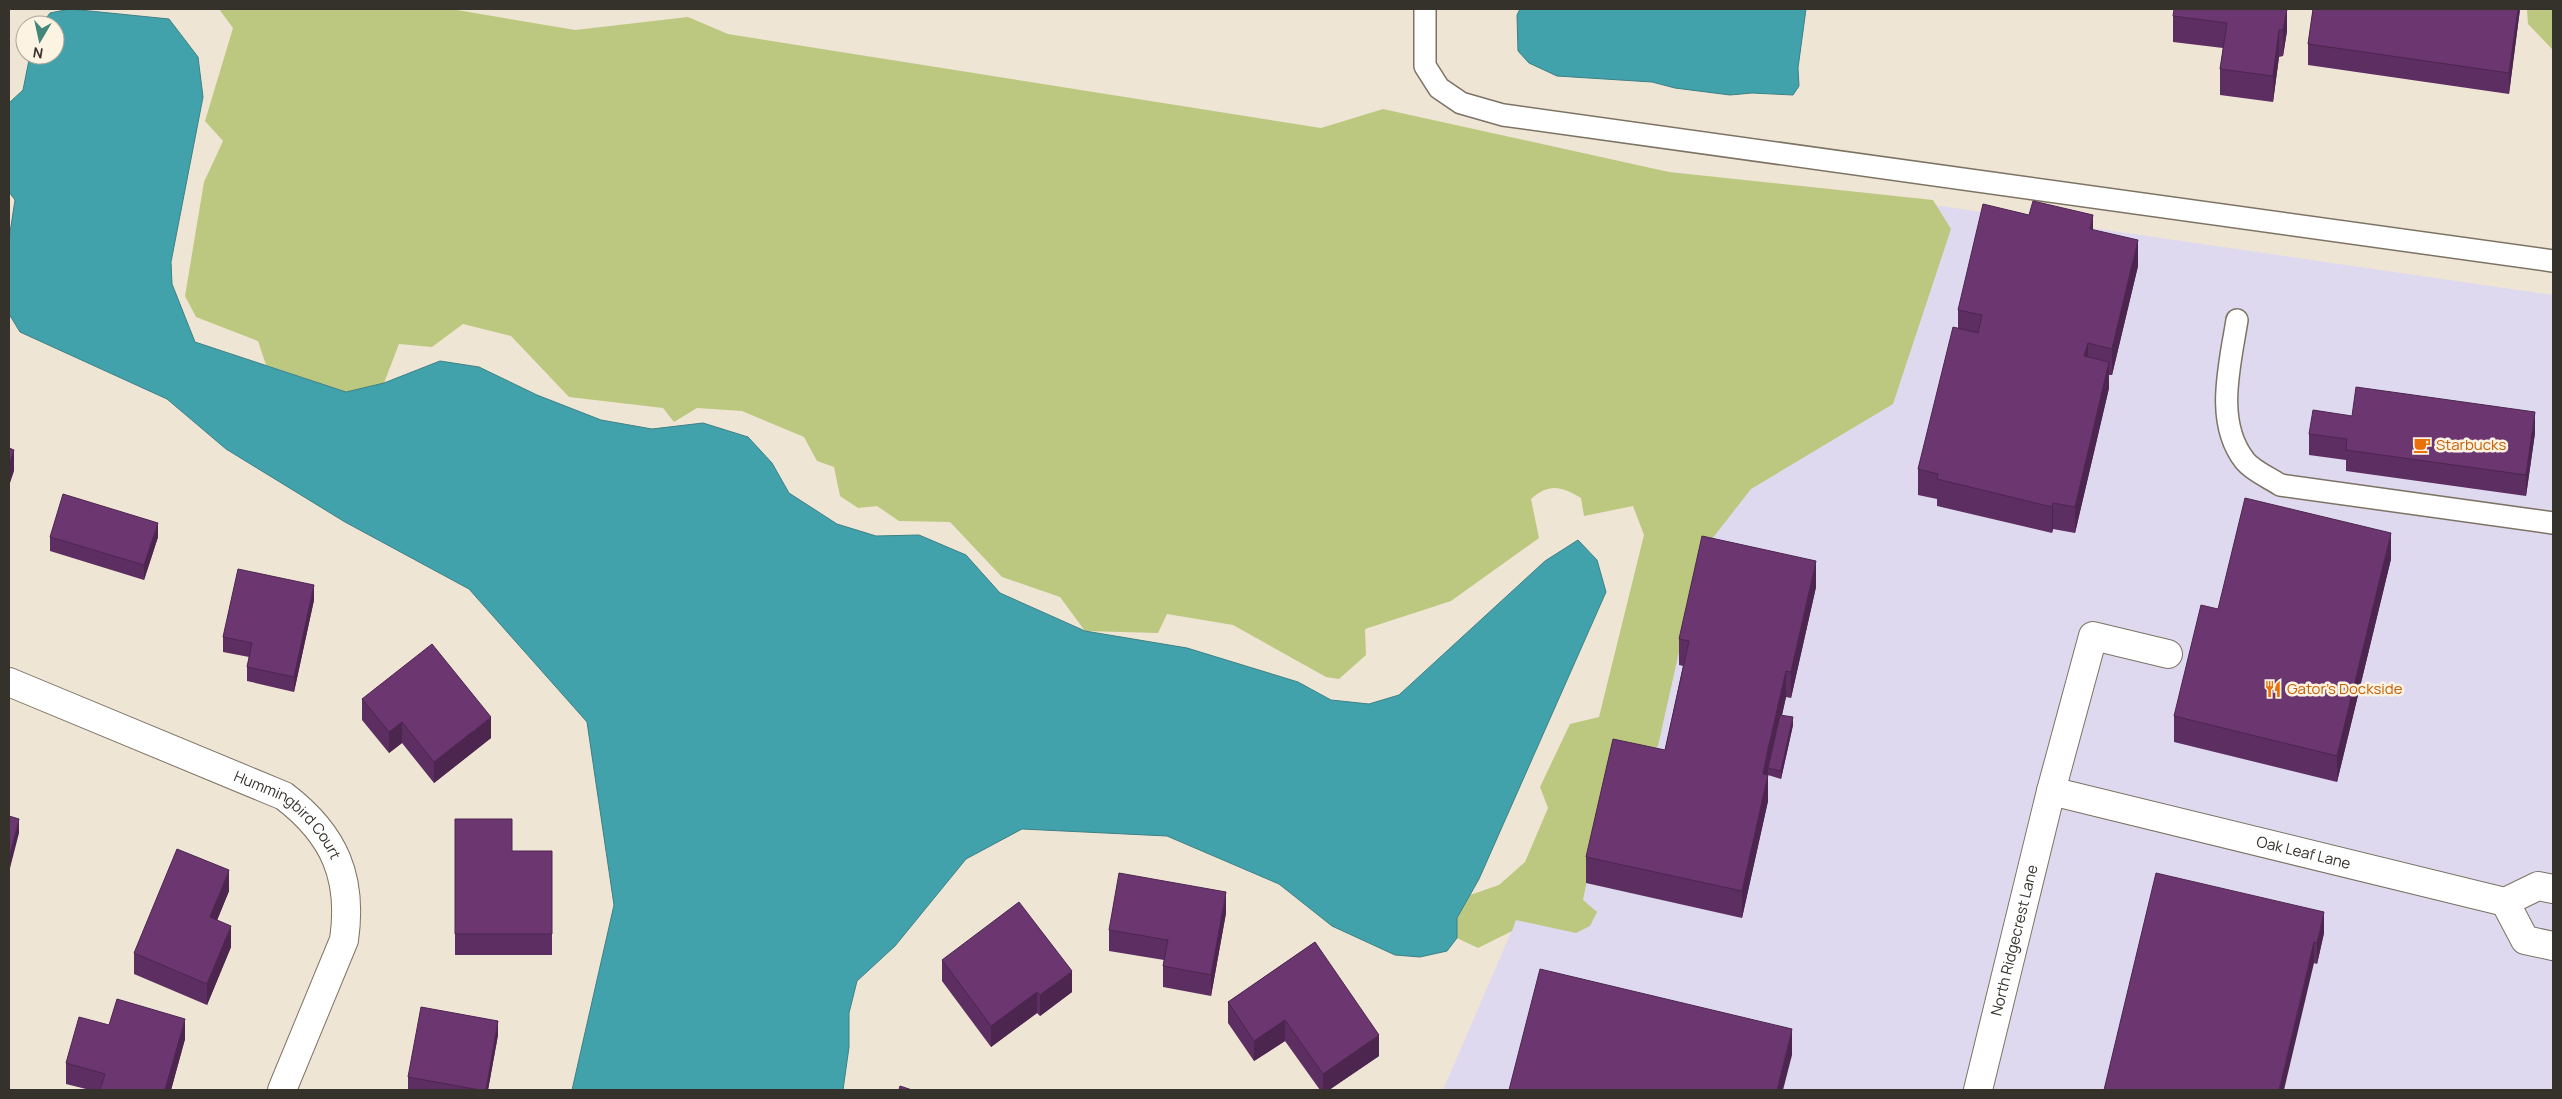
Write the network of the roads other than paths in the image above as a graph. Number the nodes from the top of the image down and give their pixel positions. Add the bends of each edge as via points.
1 (1425, 9) edge
2 (2553, 260) edge
3 (2237, 320) dead end
4 (2553, 523) edge
5 (2168, 654) dead end
6 (9, 682) edge
7 (2051, 791) junction
8 (2553, 889) edge
9 (2505, 902) junction
10 (2553, 946) edge
11 (282, 1090) edge
12 (1978, 1090) edge

1 - 2 lane via 1425,66 1439,88 1461,103 1503,115
3 - 4 lane via 2225,399 2233,438 2246,462 2280,485
5 - 7 street, North Ridgecrest Lane via 2092,636
6 - 11 street, Hummingbird Court via 284,796 317,826 344,881 347,899 345,933
7 - 9 street, Oak Leaf Lane
7 - 12 street, North Ridgecrest Lane
8 - 9 street via 2538,886
9 - 10 street via 2525,940

